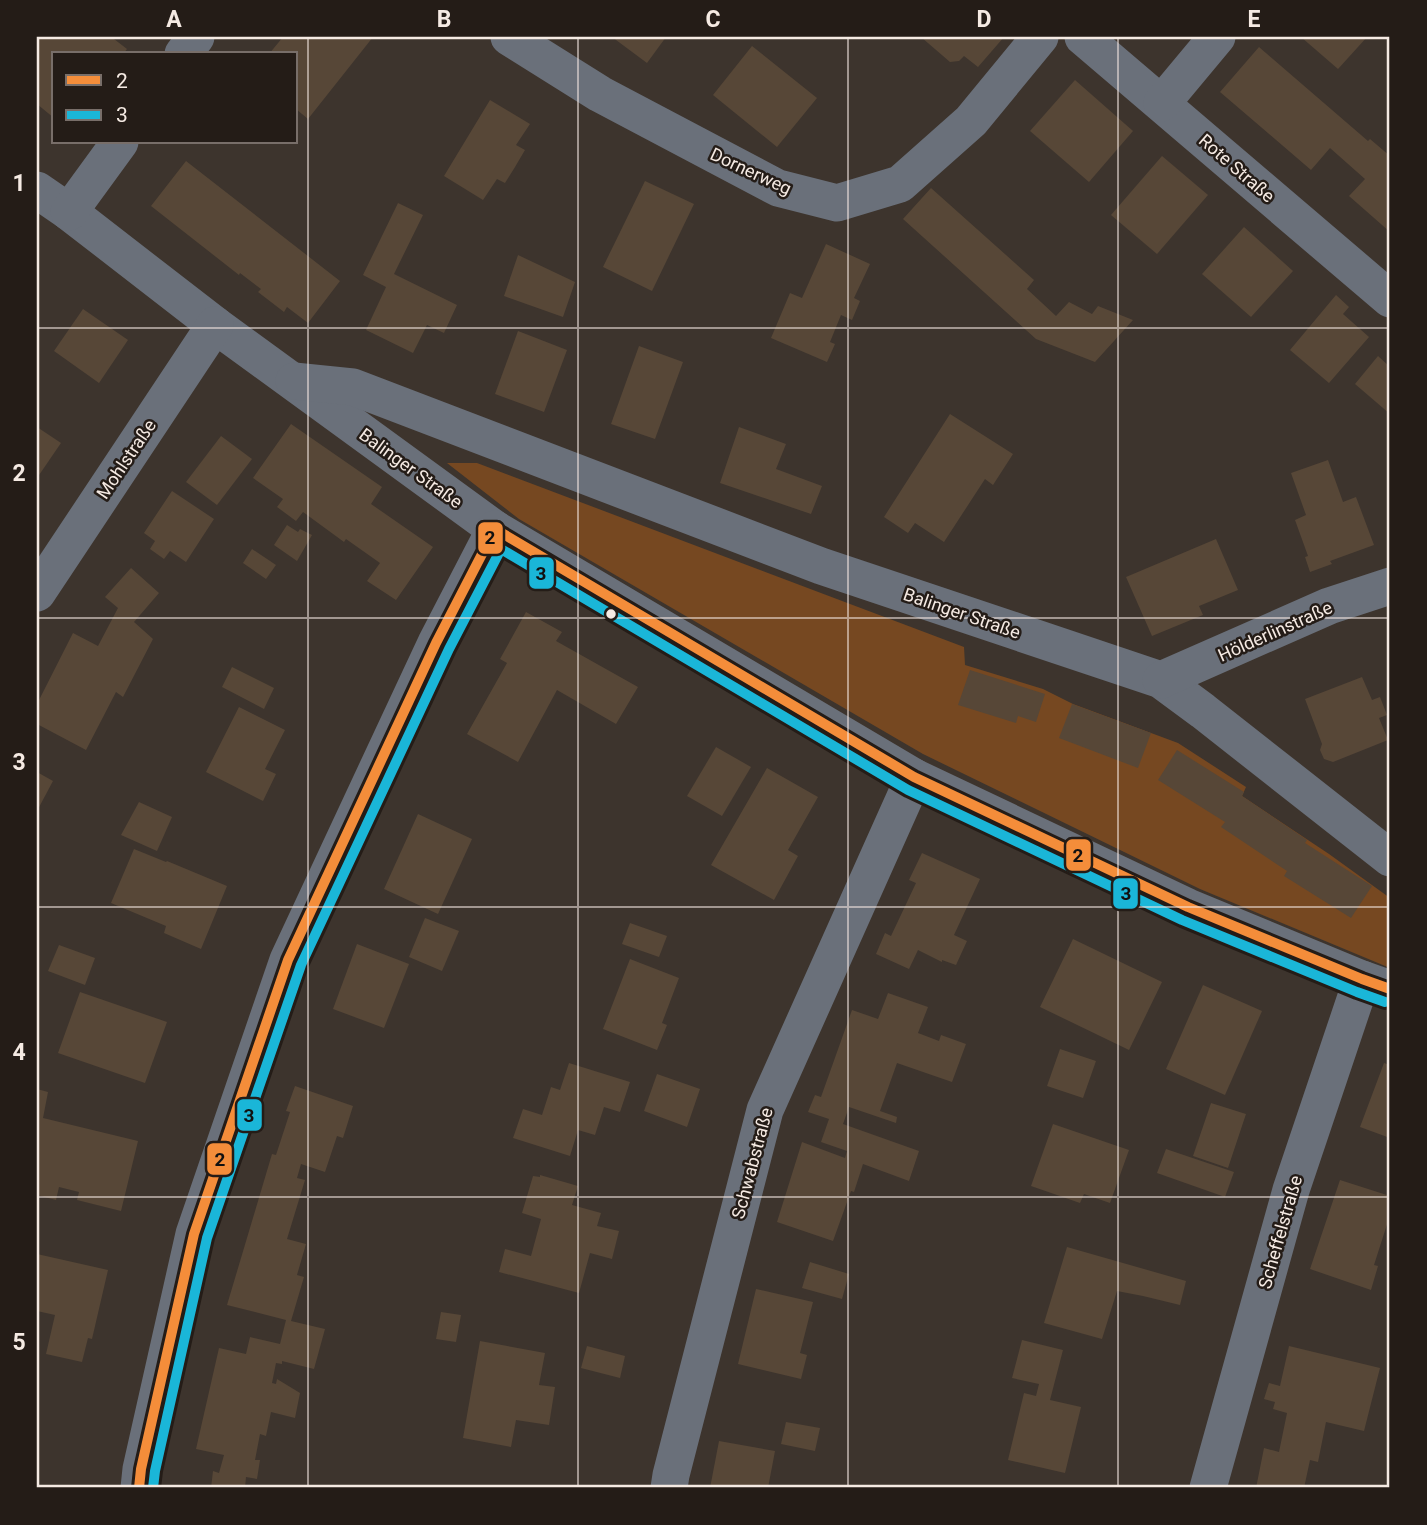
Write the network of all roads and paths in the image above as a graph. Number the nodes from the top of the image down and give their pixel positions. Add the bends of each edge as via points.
1 (196, 37) edge
2 (509, 37) edge
3 (1040, 37) edge
4 (1083, 37) edge
5 (1217, 37) edge
6 (185, 52) edge
7 (1162, 103) junction
8 (119, 144) edge
9 (37, 190) edge
10 (69, 212) junction
11 (1390, 299) edge
12 (215, 325) junction
13 (293, 381) junction
14 (495, 530) junction
15 (1390, 586) edge
16 (37, 593) edge
17 (1161, 680) junction
18 (914, 777) junction
19 (1390, 858) edge
20 (1376, 984) edge
21 (139, 1488) edge
22 (669, 1488) edge
23 (1208, 1488) edge

1 - 6 street
2 - 3 street, Dornerweg via 600,94 778,188 837,203 900,184 971,121
4 - 7 street, Rote Straße
5 - 7 street
7 - 11 street, Rote Straße
8 - 10 street
9 - 10 street, Balinger Straße
10 - 12 street, Balinger Straße
12 - 13 street, Balinger Straße
12 - 16 street, Mohlstraße
13 - 14 street, Balinger Straße
13 - 17 street, Balinger Straße via 353,387 821,566
14 - 18 street, Balinger Straße
14 - 21 street via 436,643 288,960 194,1234
15 - 17 street, Hölderlinstraße via 1329,606
17 - 19 street, Balinger Straße
18 - 20 street, Balinger Straße via 1188,907
18 - 22 street, Schwabstraße via 765,1110
20 - 23 street, Scheffelstraße via 1291,1190

